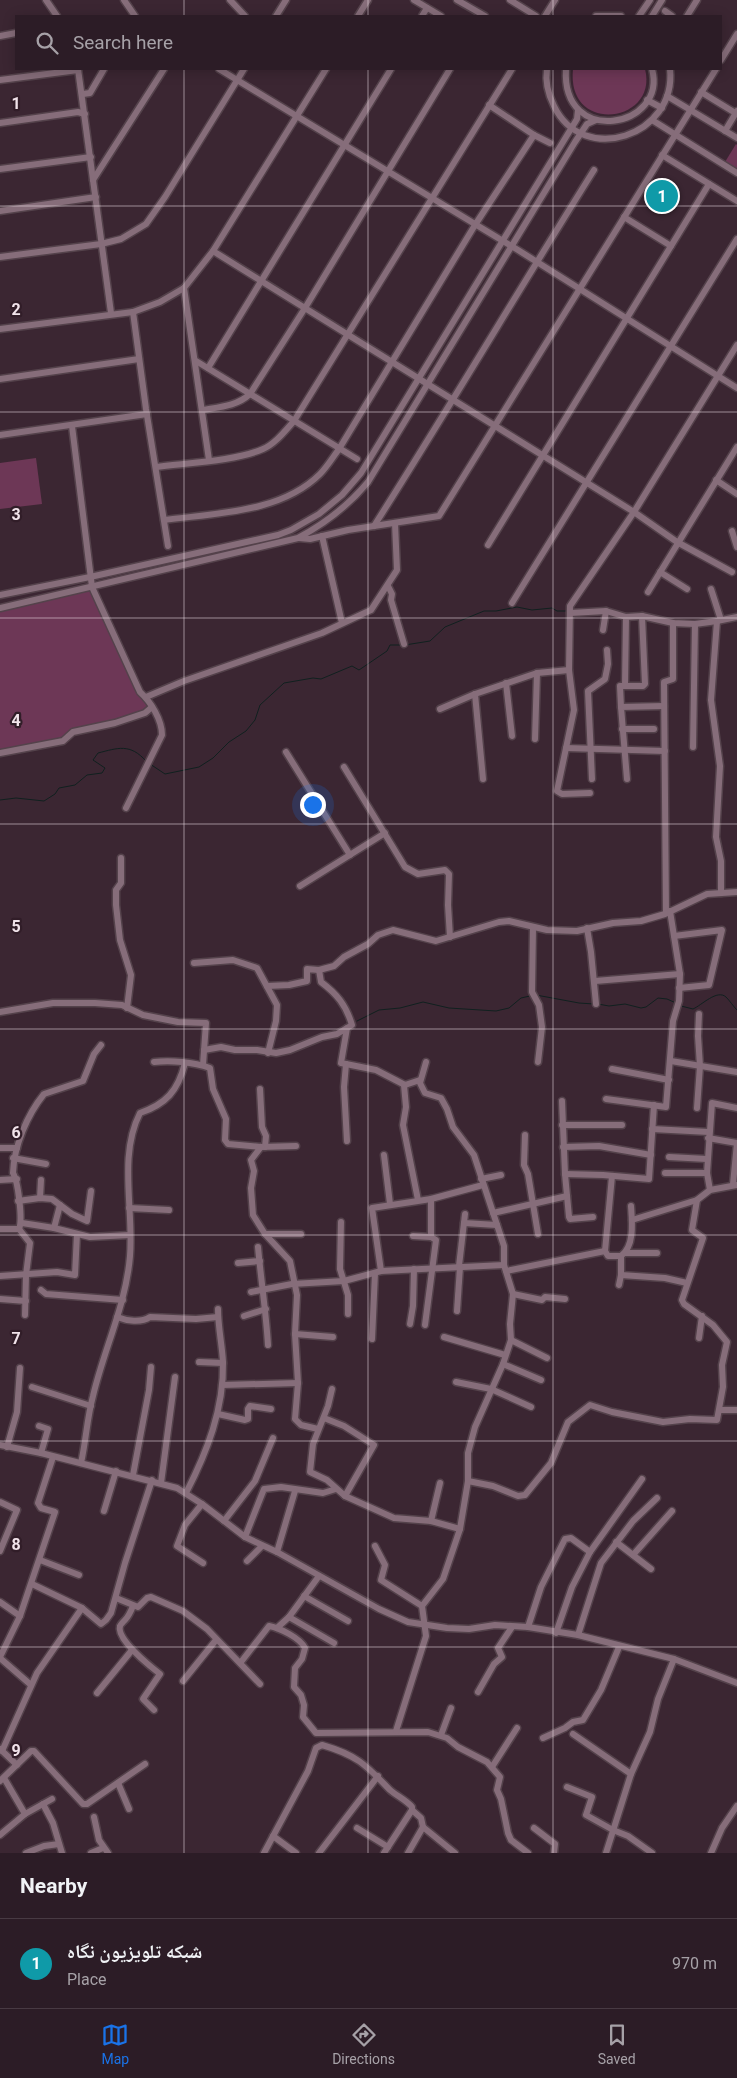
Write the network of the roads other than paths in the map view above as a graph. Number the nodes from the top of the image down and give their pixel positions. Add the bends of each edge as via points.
1 (46, 0) edge
2 (124, 0) edge
3 (230, 0) edge
4 (286, 0) edge
5 (368, 0) edge
6 (414, 0) edge
7 (458, 0) edge
8 (510, 0) edge
9 (545, 0) edge
10 (650, 0) edge
11 (662, 0) edge
12 (697, 0) edge
13 (553, 3) edge
14 (427, 8) junction
15 (664, 11) dead end
16 (56, 15) edge
17 (134, 15) edge
18 (244, 15) edge
19 (277, 15) edge
20 (359, 15) edge
21 (423, 15) edge
22 (439, 15) edge
23 (483, 15) edge
24 (534, 15) edge
25 (546, 15) edge
26 (641, 15) edge
27 (653, 15) edge
28 (670, 15) edge
29 (688, 15) edge
30 (15, 34) edge
31 (737, 34) edge
32 (0, 36) edge
33 (723, 50) edge
34 (71, 70) edge
35 (78, 70) edge
36 (103, 70) edge
37 (163, 70) edge
38 (221, 70) edge
39 (243, 70) edge
40 (325, 70) edge
41 (389, 70) edge
42 (449, 70) edge
43 (511, 70) edge
44 (547, 70) edge
45 (566, 70) edge
46 (652, 70) edge
47 (670, 70) edge
48 (715, 70) edge
49 (0, 80) edge
50 (237, 80) junction
51 (701, 92) junction
52 (83, 94) junction
53 (667, 96) junction
54 (648, 100) junction
55 (489, 105) junction
56 (662, 108) junction
57 (578, 110) junction
58 (690, 110) junction
59 (737, 113) edge
60 (85, 114) junction
61 (298, 115) junction
62 (596, 120) junction
63 (652, 120) junction
64 (0, 123) edge
65 (572, 127) junction
66 (725, 131) junction
67 (581, 133) junction
68 (675, 134) junction
69 (534, 135) junction
70 (737, 138) edge
71 (550, 143) dead end
72 (344, 145) junction
73 (662, 155) junction
74 (90, 157) junction
75 (0, 169) edge
76 (594, 170) dead end
77 (387, 172) junction
78 (737, 173) edge
79 (93, 180) junction
80 (709, 184) junction
81 (96, 197) junction
82 (431, 198) junction
83 (737, 201) edge
84 (0, 211) edge
85 (624, 217) junction
86 (475, 225) junction
87 (737, 239) edge
88 (502, 241) junction
89 (101, 244) junction
90 (511, 246) junction
91 (671, 246) junction
92 (213, 251) junction
93 (0, 257) edge
94 (537, 262) junction
95 (262, 281) junction
96 (184, 288) junction
97 (580, 289) junction
98 (305, 308) junction
99 (133, 312) junction
100 (111, 314) junction
101 (627, 318) junction
102 (0, 329) edge
103 (348, 334) junction
104 (737, 345) edge
105 (671, 346) junction
106 (139, 359) junction
107 (196, 361) junction
108 (392, 362) junction
109 (208, 368) junction
110 (718, 376) junction
111 (0, 379) edge
112 (420, 379) junction
113 (428, 384) junction
114 (737, 388) edge
115 (250, 394) junction
116 (454, 400) junction
117 (203, 410) junction
118 (147, 414) junction
119 (294, 421) junction
120 (72, 426) junction
121 (496, 426) junction
122 (0, 435) edge
123 (339, 449) junction
124 (736, 449) edge
125 (543, 455) junction
126 (357, 458) dead end
127 (209, 460) junction
128 (156, 467) junction
129 (716, 480) junction
130 (587, 482) junction
131 (737, 494) edge
132 (634, 512) junction
133 (164, 520) junction
134 (395, 523) junction
135 (374, 526) junction
136 (732, 531) dead end
137 (322, 536) junction
138 (298, 538) junction
139 (677, 542) junction
140 (488, 545) dead end
141 (168, 546) dead end
142 (737, 547) edge
143 (660, 572) junction
144 (732, 572) dead end
145 (90, 577) junction
146 (388, 586) junction
147 (92, 587) junction
148 (687, 589) dead end
149 (711, 589) dead end
150 (648, 592) dead end
151 (0, 595) edge
152 (512, 603) dead end
153 (0, 608) edge
154 (606, 612) junction
155 (570, 613) junction
156 (642, 616) junction
157 (737, 616) edge
158 (626, 617) junction
159 (719, 620) junction
160 (342, 623) junction
161 (673, 623) junction
162 (695, 624) junction
163 (603, 630) dead end
164 (404, 644) dead end
165 (607, 650) dead end
166 (569, 670) junction
167 (537, 673) junction
168 (506, 683) junction
169 (625, 685) junction
170 (475, 694) junction
171 (146, 697) junction
172 (664, 706) junction
173 (152, 707) junction
174 (621, 707) junction
175 (440, 709) dead end
176 (622, 729) junction
177 (654, 729) dead end
178 (512, 736) dead end
179 (535, 739) dead end
180 (694, 747) dead end
181 (566, 748) junction
182 (591, 748) junction
183 (624, 749) junction
184 (665, 751) junction
185 (286, 752) dead end
186 (0, 753) edge
187 (344, 766) dead end
188 (483, 778) dead end
189 (592, 779) dead end
190 (627, 779) dead end
191 (590, 793) dead end
192 (126, 808) dead end
193 (385, 833) junction
194 (350, 855) junction
195 (121, 858) dead end
196 (300, 886) dead end
197 (737, 892) edge
198 (721, 893) junction
199 (668, 912) junction
200 (533, 928) junction
201 (586, 928) junction
202 (674, 936) junction
203 (450, 937) junction
204 (194, 963) dead end
205 (319, 970) junction
206 (680, 974) junction
207 (595, 982) junction
208 (267, 986) junction
209 (680, 988) junction
210 (596, 1004) dead end
211 (126, 1008) junction
212 (0, 1012) edge
213 (699, 1014) dead end
214 (347, 1028) junction
215 (101, 1045) dead end
216 (204, 1050) junction
217 (268, 1053) junction
218 (154, 1062) dead end
219 (426, 1062) dead end
220 (538, 1062) dead end
221 (671, 1062) junction
222 (185, 1064) junction
223 (346, 1064) junction
224 (202, 1065) junction
225 (700, 1066) junction
226 (612, 1069) dead end
227 (737, 1072) edge
228 (420, 1080) junction
229 (669, 1080) junction
230 (404, 1085) junction
231 (260, 1089) dead end
232 (606, 1099) dead end
233 (562, 1101) dead end
234 (654, 1105) junction
235 (696, 1108) dead end
236 (737, 1108) edge
237 (562, 1125) junction
238 (622, 1125) dead end
239 (652, 1129) junction
240 (525, 1135) dead end
241 (708, 1135) junction
242 (347, 1141) dead end
243 (737, 1143) edge
244 (296, 1146) dead end
245 (263, 1147) junction
246 (563, 1147) junction
247 (0, 1148) edge
248 (17, 1148) junction
249 (384, 1155) dead end
250 (651, 1155) junction
251 (13, 1158) junction
252 (670, 1158) dead end
253 (707, 1159) junction
254 (46, 1164) dead end
255 (665, 1173) dead end
256 (707, 1173) junction
257 (565, 1174) junction
258 (501, 1175) dead end
259 (612, 1176) junction
260 (16, 1178) junction
261 (0, 1180) edge
262 (41, 1180) dead end
263 (482, 1182) junction
264 (735, 1185) edge
265 (710, 1190) junction
266 (91, 1191) dead end
267 (567, 1196) junction
268 (40, 1198) junction
269 (431, 1199) junction
270 (418, 1200) junction
271 (697, 1200) junction
272 (18, 1201) junction
273 (533, 1203) junction
274 (390, 1204) junction
275 (60, 1205) junction
276 (632, 1206) dead end
277 (129, 1208) junction
278 (170, 1210) dead end
279 (493, 1213) junction
280 (465, 1214) dead end
281 (593, 1217) dead end
282 (632, 1220) junction
283 (341, 1222) dead end
284 (464, 1223) junction
285 (497, 1225) junction
286 (21, 1226) junction
287 (54, 1228) junction
288 (0, 1229) edge
289 (77, 1234) junction
290 (265, 1234) junction
291 (301, 1234) dead end
292 (538, 1234) dead end
293 (130, 1235) junction
294 (414, 1236) dead end
295 (431, 1237) junction
296 (258, 1247) dead end
297 (605, 1251) junction
298 (657, 1253) dead end
299 (623, 1255) junction
300 (260, 1261) junction
301 (238, 1263) dead end
302 (460, 1266) junction
303 (432, 1267) junction
304 (505, 1268) junction
305 (414, 1269) junction
306 (378, 1272) junction
307 (26, 1275) junction
308 (621, 1275) junction
309 (0, 1276) edge
310 (344, 1281) junction
311 (687, 1283) junction
312 (619, 1285) dead end
313 (295, 1286) junction
314 (41, 1290) dead end
315 (262, 1291) junction
316 (251, 1292) dead end
317 (514, 1294) junction
318 (0, 1299) edge
319 (565, 1299) dead end
320 (122, 1300) junction
321 (26, 1301) junction
322 (218, 1309) dead end
323 (266, 1309) junction
324 (457, 1311) dead end
325 (348, 1314) dead end
326 (25, 1315) dead end
327 (244, 1316) dead end
328 (702, 1316) junction
329 (118, 1317) junction
330 (218, 1318) junction
331 (410, 1324) dead end
332 (426, 1325) dead end
333 (295, 1334) junction
334 (333, 1337) dead end
335 (444, 1337) dead end
336 (699, 1338) dead end
337 (372, 1339) dead end
338 (511, 1340) junction
339 (268, 1345) dead end
340 (505, 1355) junction
341 (547, 1358) dead end
342 (199, 1362) dead end
343 (223, 1363) junction
344 (503, 1364) junction
345 (151, 1367) dead end
346 (20, 1368) dead end
347 (175, 1377) dead end
348 (541, 1380) dead end
349 (456, 1382) dead end
350 (298, 1383) junction
351 (222, 1385) junction
352 (32, 1387) dead end
353 (332, 1389) dead end
354 (491, 1389) junction
355 (91, 1406) junction
356 (531, 1407) dead end
357 (271, 1409) dead end
358 (720, 1410) junction
359 (737, 1410) edge
360 (218, 1414) junction
361 (324, 1418) junction
362 (39, 1426) dead end
363 (318, 1429) junction
364 (273, 1438) dead end
365 (4, 1446) edge
366 (41, 1453) junction
367 (53, 1457) junction
368 (82, 1463) junction
369 (116, 1471) junction
370 (133, 1475) junction
371 (642, 1479) dead end
372 (152, 1480) junction
373 (468, 1481) junction
374 (161, 1483) junction
375 (440, 1483) dead end
376 (336, 1489) junction
377 (295, 1491) junction
378 (186, 1493) junction
379 (345, 1496) junction
380 (657, 1498) dead end
381 (0, 1502) edge
382 (202, 1504) junction
383 (104, 1511) dead end
384 (672, 1511) dead end
385 (224, 1521) junction
386 (431, 1521) junction
387 (460, 1529) junction
388 (245, 1537) junction
389 (616, 1542) junction
390 (262, 1546) junction
391 (375, 1546) dead end
392 (0, 1551) edge
393 (277, 1552) junction
394 (590, 1552) junction
395 (633, 1555) junction
396 (40, 1560) junction
397 (247, 1561) dead end
398 (203, 1563) dead end
399 (651, 1569) dead end
400 (79, 1575) dead end
401 (319, 1576) junction
402 (32, 1584) junction
403 (304, 1596) junction
404 (116, 1598) junction
405 (0, 1602) edge
406 (133, 1606) junction
407 (422, 1606) junction
408 (82, 1608) junction
409 (20, 1616) junction
410 (288, 1617) junction
411 (348, 1622) dead end
412 (425, 1625) junction
413 (512, 1626) junction
414 (528, 1627) junction
415 (277, 1628) junction
416 (556, 1633) junction
417 (578, 1636) junction
418 (216, 1640) junction
419 (334, 1642) dead end
420 (620, 1647) junction
421 (132, 1650) junction
422 (0, 1658) edge
423 (674, 1659) junction
424 (241, 1662) junction
425 (183, 1681) dead end
426 (737, 1683) edge
427 (260, 1684) dead end
428 (31, 1686) junction
429 (478, 1692) dead end
430 (97, 1693) dead end
431 (450, 1708) dead end
432 (154, 1710) dead end
433 (517, 1728) dead end
434 (396, 1731) junction
435 (574, 1734) dead end
436 (441, 1735) junction
437 (543, 1738) dead end
438 (1, 1750) edge
439 (145, 1764) dead end
440 (17, 1765) junction
441 (492, 1767) junction
442 (631, 1774) junction
443 (378, 1776) junction
444 (2, 1780) edge
445 (118, 1783) junction
446 (567, 1787) dead end
447 (52, 1798) dead end
448 (43, 1804) junction
449 (737, 1806) edge
450 (129, 1809) dead end
451 (412, 1810) junction
452 (25, 1814) junction
453 (94, 1817) dead end
454 (423, 1826) junction
455 (357, 1828) dead end
456 (534, 1828) dead end
457 (613, 1830) junction
458 (0, 1835) edge
459 (273, 1836) junction
460 (59, 1844) junction
461 (106, 1850) edge
462 (386, 1850) edge
463 (263, 1852) edge
464 (26, 1853) edge
465 (62, 1853) edge
466 (91, 1853) edge
467 (296, 1853) edge
468 (319, 1853) edge
469 (408, 1853) edge
470 (454, 1853) edge
471 (528, 1853) edge
472 (554, 1853) edge
473 (606, 1853) edge
474 (652, 1853) edge
475 (711, 1853) edge

1 - 16 street
2 - 17 street
3 - 18 street
4 - 19 street
5 - 20 street
6 - 14 street
7 - 23 street
8 - 24 street
9 - 13 street
10 - 26 street
11 - 27 street
12 - 29 street
13 - 25 street
14 - 21 street
14 - 22 street
15 - 28 street
30 - 32 street
31 - 33 street
34 - 49 street
35 - 52 street
36 - 52 street via 90,93
37 - 79 street
38 - 50 street
39 - 50 street
40 - 61 street
41 - 72 street
42 - 77 street
43 - 55 street
44 - 65 street via 550,98
45 - 57 street via 570,97
46 - 54 street
47 - 53 street
48 - 51 street
50 - 61 street
50 - 89 street via 146,224 121,239
51 - 58 street
51 - 59 street
52 - 60 street
53 - 56 street
53 - 58 street
54 - 56 street
54 - 62 street via 640,110 625,119
55 - 69 street
55 - 82 street
56 - 63 street
57 - 62 street
57 - 65 street
58 - 66 street
58 - 68 street
59 - 66 street
60 - 64 street via 78,112
60 - 74 street
61 - 72 street
61 - 92 street
62 - 67 street via 587,124
63 - 67 street via 620,138 607,139
63 - 68 street
65 - 67 street
65 - 88 street
66 - 70 street
67 - 90 street
68 - 73 street
68 - 78 street
69 - 71 street
69 - 86 street
72 - 77 street
72 - 95 street
73 - 80 street
73 - 85 street
74 - 75 street
74 - 79 street
76 - 94 street
77 - 82 street
77 - 98 street
79 - 81 street
80 - 83 street
80 - 91 street
81 - 84 street
81 - 89 street
82 - 86 street
82 - 103 street
85 - 91 street
85 - 97 street
86 - 88 street
86 - 108 street
87 - 105 street
88 - 90 street
88 - 112 street
89 - 93 street
89 - 100 street
90 - 94 street
90 - 113 street
91 - 101 street
92 - 95 street
92 - 96 street
94 - 97 street
94 - 116 street
95 - 98 street
95 - 109 street
96 - 99 street
96 - 107 street
97 - 101 street
97 - 121 street
98 - 103 street
98 - 115 street
99 - 100 street
99 - 106 street
100 - 102 street
101 - 105 street
101 - 125 street
103 - 108 street
103 - 119 street
104 - 110 street
105 - 110 street
105 - 130 street
106 - 111 street
106 - 118 street
107 - 109 street
107 - 117 street
108 - 112 street
108 - 123 street
109 - 115 street
110 - 114 street
110 - 132 street
112 - 113 street
112 - 145 street via 361,473 320,514 278,535
113 - 116 street
113 - 138 street via 368,482 340,512
115 - 117 street via 233,405
115 - 119 street
116 - 121 street
116 - 135 street
117 - 127 street
118 - 120 street
118 - 128 street
119 - 123 street
119 - 127 street via 264,449
120 - 122 street
120 - 145 street
121 - 125 street
121 - 134 street via 440,516
123 - 126 street
123 - 133 street via 320,474 291,494 256,508
124 - 129 street
125 - 130 street
125 - 140 street
127 - 128 street
128 - 133 street
129 - 131 street
129 - 139 street
130 - 132 street
130 - 152 street
132 - 139 street
132 - 155 street via 570,606
133 - 141 street
134 - 135 street
134 - 146 street via 397,570
135 - 137 street
136 - 142 street
137 - 138 street
137 - 160 street
138 - 147 street
139 - 143 street
139 - 144 street
143 - 148 street
143 - 150 street
145 - 147 street
145 - 151 street
146 - 160 street via 371,610
146 - 164 street
147 - 153 street
147 - 171 street via 140,692
149 - 159 street
154 - 155 street
154 - 158 street
154 - 163 street
155 - 166 street
156 - 158 street
156 - 161 street
156 - 169 street via 645,684
157 - 159 street
158 - 169 street
159 - 162 street
159 - 198 street via 711,700 720,766 716,837 721,861
160 - 171 street
161 - 162 street
161 - 172 street via 673,679 664,682
162 - 180 street
165 - 182 street via 604,679 588,691
166 - 167 street
166 - 181 street via 574,710
167 - 168 street
167 - 179 street
168 - 170 street
168 - 178 street
169 - 174 street via 619,688
170 - 175 street
170 - 188 street
171 - 173 street
172 - 174 street
172 - 184 street
173 - 186 street via 145,713 115,723 73,732 63,741
173 - 192 street via 162,735
174 - 176 street
176 - 177 street
176 - 183 street
181 - 182 street
181 - 191 street via 558,791 562,794
182 - 183 street
182 - 189 street
183 - 184 street
183 - 190 street
184 - 199 street
185 - 194 street
187 - 193 street
193 - 194 street
193 - 203 street via 405,867 418,874 446,870 449,874
194 - 196 street
195 - 211 street via 121,883 116,890 116,906 120,940 131,975
197 - 198 street
198 - 199 street via 707,894
199 - 201 street via 642,921
199 - 202 street
200 - 201 street via 577,931
200 - 203 street via 509,921 499,922
200 - 220 street via 532,992 540,1005 542,1027
201 - 207 street
202 - 206 street
202 - 209 street via 722,930 709,985
203 - 205 street via 436,941 393,930 378,935 334,966
204 - 208 street via 233,960 251,965 258,968
205 - 208 street via 307,969 307,981
205 - 214 street via 321,982 336,993 346,1009 352,1025
206 - 207 street
206 - 209 street
207 - 210 street
208 - 217 street via 276,1006
209 - 221 street via 673,1022
211 - 212 street via 95,1003 53,1003
211 - 216 street via 169,1020 206,1023
213 - 225 street
214 - 217 street via 290,1050
214 - 223 street via 341,1062
215 - 248 street via 83,1081 44,1094 29,1118
216 - 217 street via 221,1047
216 - 224 street
218 - 222 street via 169,1060
219 - 228 street
221 - 225 street
221 - 229 street
222 - 224 street
222 - 277 street via 168,1099 140,1113 134,1125 129,1160
223 - 230 street via 376,1070
223 - 242 street
224 - 245 street via 210,1068 213,1089 226,1119 226,1143
225 - 227 street
225 - 235 street
226 - 229 street
228 - 230 street
228 - 263 street via 425,1093 441,1098 453,1127 473,1152
229 - 234 street via 666,1107
230 - 270 street via 404,1125
231 - 245 street via 262,1127 266,1136
232 - 234 street
233 - 237 street
234 - 239 street
236 - 241 street via 712,1103
237 - 238 street
237 - 246 street
239 - 241 street
239 - 250 street
240 - 273 street via 524,1165
241 - 243 street
241 - 253 street
243 - 264 street
244 - 245 street
245 - 290 street via 250,1160 254,1171 251,1188 253,1215
246 - 250 street via 599,1146
246 - 257 street
247 - 248 street
248 - 251 street
249 - 274 street
250 - 259 street via 650,1179
251 - 254 street
251 - 260 street via 12,1173
252 - 253 street
253 - 256 street
255 - 256 street
256 - 265 street
257 - 259 street
257 - 267 street
258 - 263 street
259 - 297 street
260 - 261 street
260 - 272 street
262 - 268 street
263 - 269 street
263 - 279 street
264 - 265 street
265 - 271 street
266 - 275 street via 87,1221
267 - 273 street
267 - 281 street via 570,1218
268 - 272 street
268 - 275 street via 52,1199
269 - 270 street
269 - 295 street
270 - 274 street
271 - 282 street
271 - 311 street via 692,1230 703,1238
272 - 286 street
273 - 279 street
273 - 292 street
274 - 306 street via 372,1208
275 - 287 street
276 - 282 street
277 - 278 street
277 - 293 street
279 - 285 street
280 - 284 street
282 - 299 street via 631,1238
283 - 310 street via 340,1269
284 - 285 street
284 - 302 street
285 - 304 street via 504,1246
286 - 287 street
286 - 288 street
286 - 307 street via 30,1243
287 - 289 street
289 - 293 street via 90,1237
289 - 307 street via 75,1275 57,1272
290 - 291 street
290 - 313 street via 290,1261
293 - 320 street via 130,1256
294 - 295 street
295 - 303 street via 436,1240
296 - 300 street
297 - 299 street via 608,1256
297 - 304 street
298 - 299 street
299 - 308 street
300 - 301 street
300 - 315 street
302 - 303 street
302 - 304 street
302 - 324 street
303 - 305 street
303 - 332 street
304 - 317 street
305 - 306 street
305 - 331 street
306 - 310 street
306 - 337 street
307 - 309 street
307 - 321 street
308 - 311 street
308 - 312 street
310 - 313 street
310 - 325 street
311 - 328 street via 682,1300
313 - 315 street
313 - 333 street
314 - 320 street via 46,1294
315 - 316 street
315 - 323 street
317 - 319 street via 542,1300 545,1297
317 - 338 street
318 - 321 street
320 - 329 street
321 - 326 street
322 - 330 street
323 - 327 street
323 - 339 street
328 - 336 street
328 - 358 street via 727,1342 722,1365
329 - 330 street via 127,1321
329 - 355 street
330 - 343 street
333 - 334 street
333 - 350 street
335 - 340 street
338 - 340 street
338 - 341 street
340 - 344 street
342 - 343 street
343 - 351 street
344 - 348 street
344 - 354 street
345 - 370 street
346 - 365 street via 17,1412
347 - 374 street
349 - 354 street
350 - 351 street
350 - 363 street via 294,1419
351 - 360 street
352 - 355 street
353 - 361 street
354 - 356 street
354 - 373 street via 468,1453
355 - 368 street
357 - 360 street via 250,1406 245,1420
358 - 359 street
358 - 373 street via 714,1420 663,1422 590,1405 568,1422 551,1463 525,1495 518,1496
360 - 378 street
361 - 363 street
361 - 379 street via 374,1445
362 - 366 street via 48,1429
363 - 376 street via 309,1469
364 - 385 street via 255,1480
365 - 366 street
366 - 367 street
367 - 368 street
367 - 396 street via 38,1499 41,1508 55,1512
368 - 369 street
369 - 370 street
369 - 383 street
370 - 372 street
371 - 394 street
372 - 374 street
372 - 404 street
373 - 387 street
374 - 378 street
375 - 386 street
376 - 377 street via 322,1493
376 - 379 street
377 - 388 street via 264,1489
377 - 393 street
378 - 382 street
379 - 386 street via 394,1518
380 - 389 street
381 - 392 street via 17,1510
382 - 385 street
382 - 398 street via 185,1525 177,1546
384 - 395 street
385 - 388 street
386 - 387 street
387 - 407 street via 443,1579
388 - 390 street
389 - 395 street
389 - 417 street via 601,1563
390 - 393 street
390 - 397 street
391 - 407 street via 385,1565 381,1580
393 - 401 street
394 - 414 street via 569,1537 566,1539 541,1587
394 - 416 street via 572,1587
395 - 399 street
396 - 400 street
396 - 402 street
401 - 403 street
401 - 412 street via 386,1612 408,1622
402 - 408 street
402 - 409 street
403 - 410 street
403 - 411 street
404 - 406 street
404 - 408 street via 111,1613 101,1624
405 - 409 street
406 - 418 street via 138,1607 151,1596 157,1598 183,1611
406 - 421 street via 120,1627
407 - 412 street
408 - 428 street via 49,1653
409 - 422 street
410 - 415 street
410 - 419 street
412 - 413 street via 470,1629
412 - 434 street via 426,1636
413 - 414 street
413 - 429 street via 499,1647 502,1657 494,1664
414 - 416 street
415 - 424 street via 269,1626
415 - 434 street via 297,1638 305,1648 295,1668 294,1686 304,1705 303,1717 316,1733
416 - 417 street
417 - 420 street
418 - 424 street
418 - 425 street
420 - 423 street
420 - 437 street via 583,1720
421 - 430 street
421 - 432 street via 160,1674 143,1699
422 - 428 street
423 - 426 street
423 - 442 street via 658,1699 650,1732
424 - 427 street
428 - 438 street
431 - 436 street
433 - 441 street
434 - 436 street
435 - 442 street
436 - 441 street
438 - 440 street
439 - 445 street
440 - 444 street
440 - 445 street via 30,1751 34,1751 85,1804
441 - 471 street via 500,1777 497,1790 511,1840
442 - 457 street
443 - 451 street
443 - 459 street via 368,1766 341,1751 322,1745 316,1748
443 - 468 street
444 - 452 street
445 - 450 street
446 - 457 street via 592,1797 585,1814
447 - 448 street
448 - 452 street
448 - 460 street
449 - 475 street
451 - 454 street via 421,1818
451 - 462 street
452 - 458 street
453 - 461 street
454 - 469 street
454 - 470 street
455 - 462 street
456 - 472 street via 555,1844
457 - 473 street
457 - 474 street
459 - 463 street
459 - 467 street
460 - 464 street
460 - 465 street
461 - 466 street

